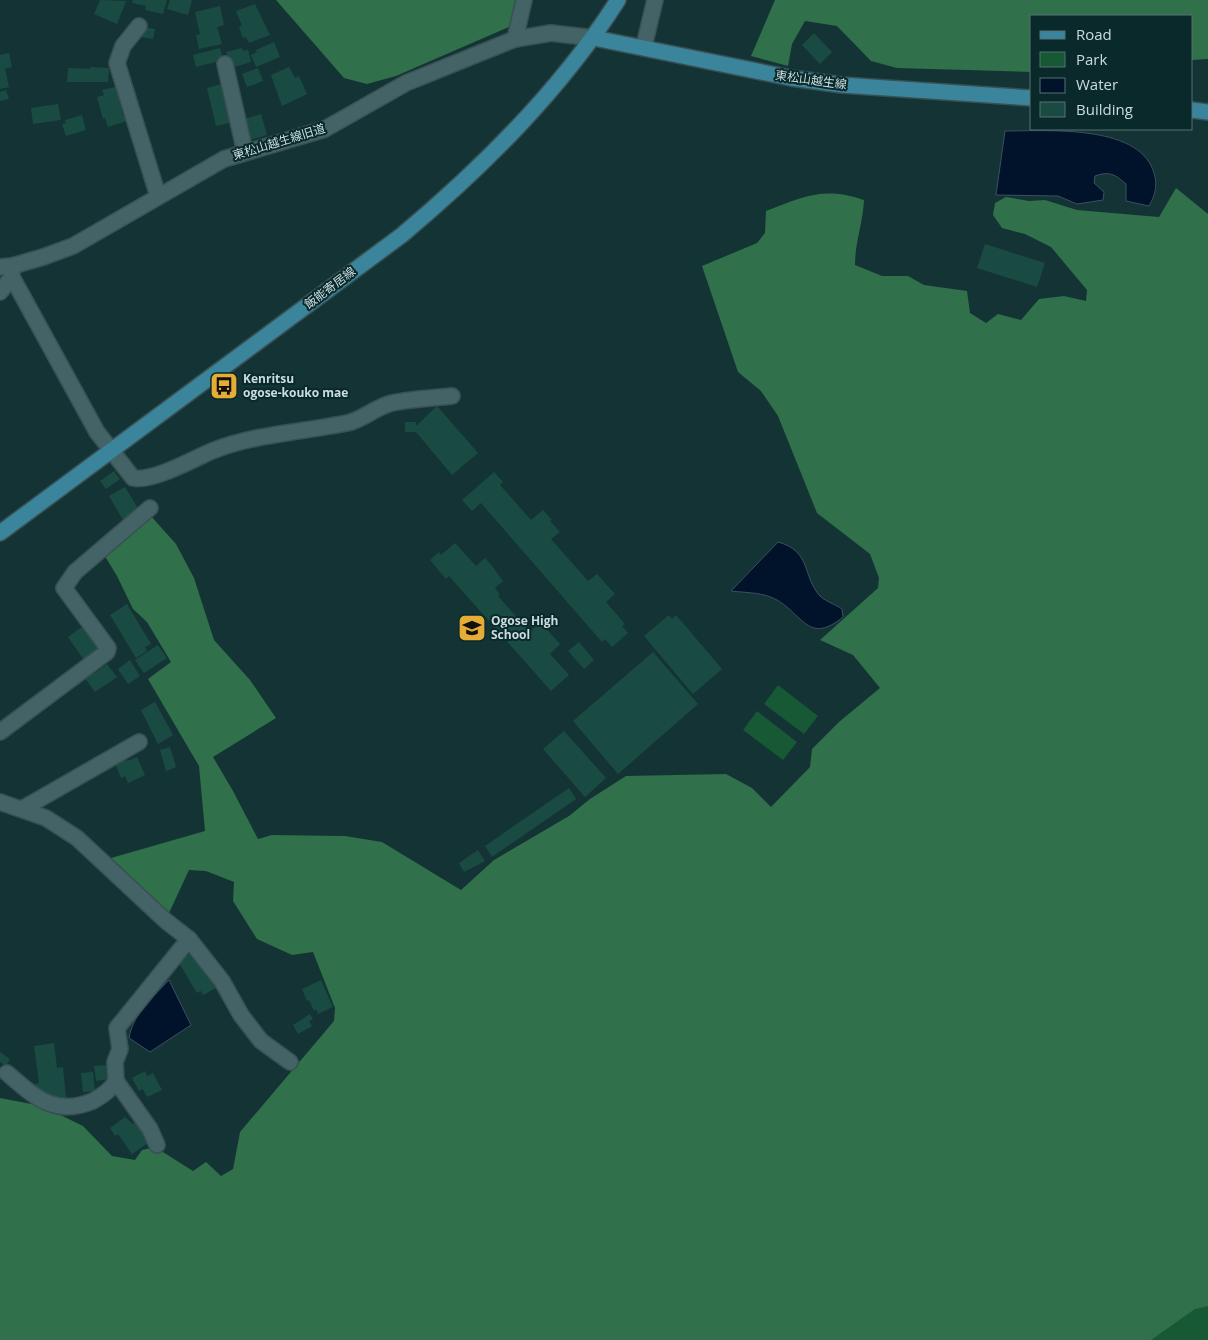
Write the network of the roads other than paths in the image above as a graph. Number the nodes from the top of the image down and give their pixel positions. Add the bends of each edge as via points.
1 (524, 0) edge
2 (618, 0) edge
3 (655, 0) edge
4 (139, 26) dead end
5 (594, 38) junction
6 (514, 39) junction
7 (644, 46) junction
8 (225, 64) dead end
9 (1030, 98) edge
10 (1193, 110) edge
11 (1208, 112) edge
12 (245, 152) junction
13 (158, 196) junction
14 (8, 270) edge
15 (0, 292) edge
16 (452, 396) dead end
17 (111, 451) junction
18 (150, 508) dead end
19 (0, 533) edge
20 (0, 732) edge
21 (139, 742) dead end
22 (0, 802) edge
23 (22, 808) junction
24 (189, 939) junction
25 (290, 1062) dead end
26 (7, 1073) dead end
27 (116, 1081) junction
28 (157, 1144) dead end

1 - 6 street
2 - 5 main road, 飯能寄居線
3 - 7 street
4 - 13 street via 123,46 117,63
5 - 6 street, 東松山越生線旧道 via 551,33
5 - 7 main road, 東松山越生線
5 - 17 main road, 飯能寄居線 via 512,133 435,207 402,235
6 - 12 street, 東松山越生線旧道 via 406,83 330,127
7 - 9 main road, 東松山越生線 via 833,84
8 - 12 street
10 - 11 main road
12 - 13 street, 東松山越生線旧道 via 224,159
13 - 14 street, 東松山越生線旧道 via 73,246
14 - 15 street
14 - 17 street via 97,432
16 - 17 street via 392,403 348,423 219,449 140,479 133,478
17 - 19 main road, 飯能寄居線
18 - 20 street via 75,572 64,588 108,648 107,652
21 - 23 street
22 - 23 street
23 - 24 street via 46,818 77,838
24 - 25 street via 261,1041
24 - 27 street via 117,1028 120,1049 115,1062
26 - 27 street via 30,1093 58,1107 84,1104 102,1097
27 - 28 street

